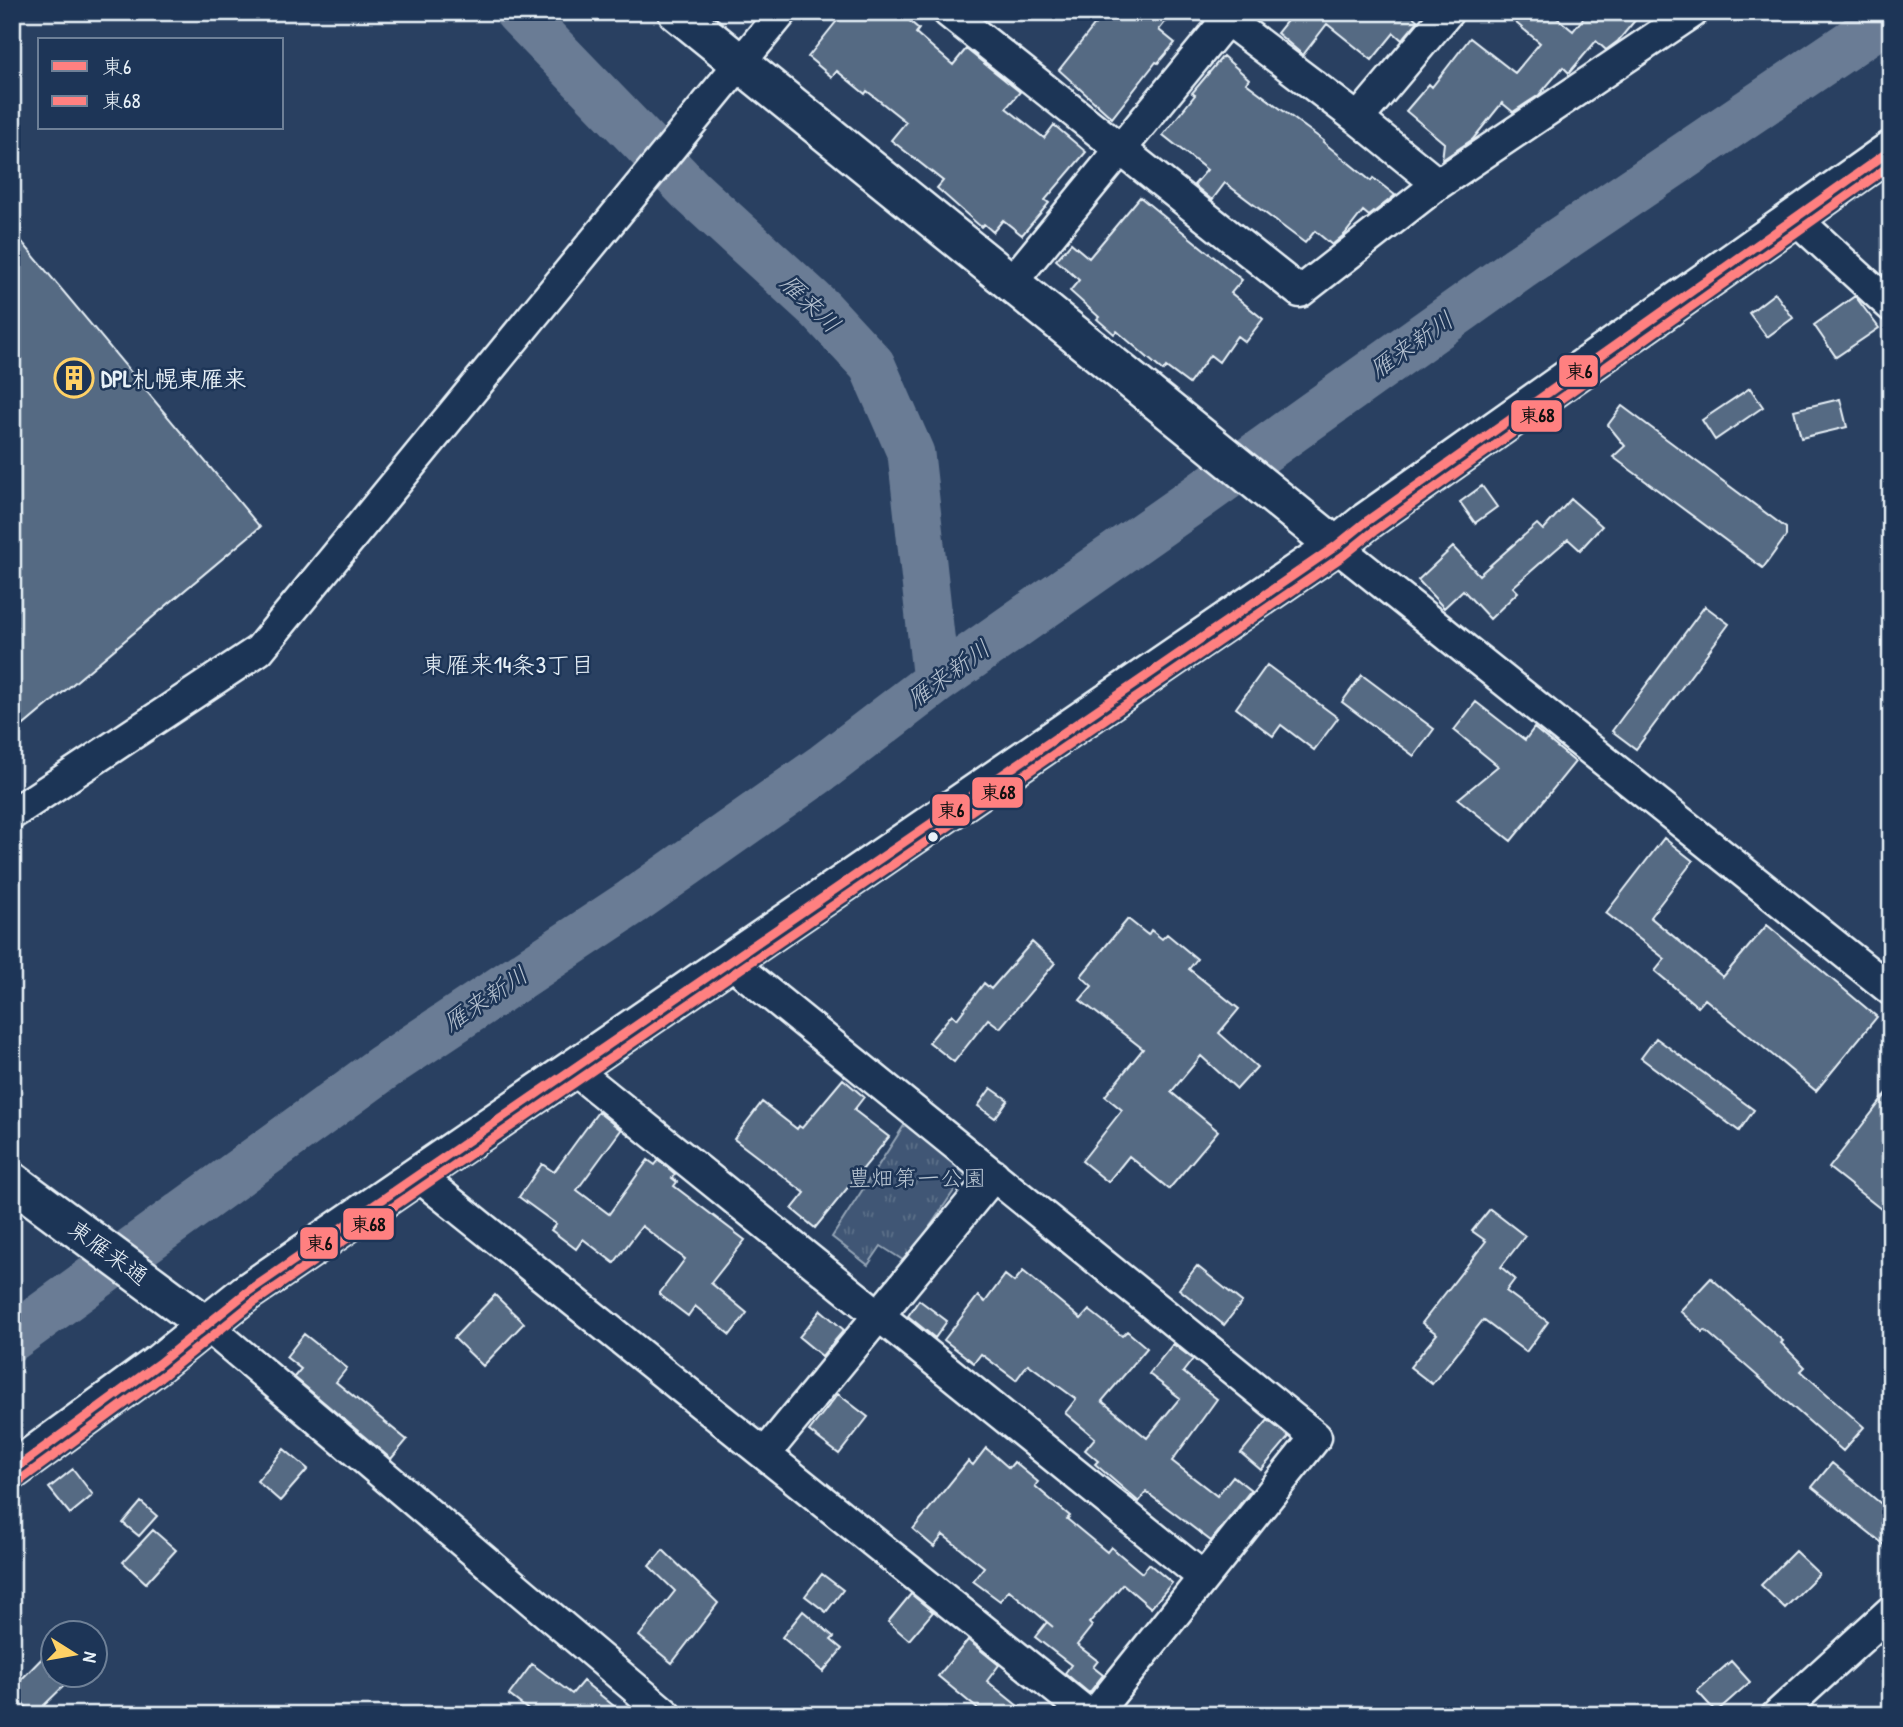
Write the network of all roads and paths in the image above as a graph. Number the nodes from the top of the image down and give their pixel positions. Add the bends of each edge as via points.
1 (677, 12) edge
2 (782, 12) edge
3 (948, 12) edge
4 (1448, 12) edge
5 (1693, 12) edge
6 (1225, 15) edge
7 (740, 63) junction
8 (1358, 119) junction
9 (1120, 148) junction
10 (1891, 150) edge
11 (1438, 184) junction
12 (1794, 216) junction
13 (1011, 283) junction
14 (1891, 306) edge
15 (1336, 545) junction
16 (12, 814) edge
17 (729, 961) junction
18 (1891, 990) edge
19 (572, 1069) junction
20 (417, 1175) junction
21 (995, 1175) junction
22 (22, 1191) edge
23 (192, 1313) junction
24 (878, 1317) junction
25 (765, 1454) junction
26 (12, 1471) edge
27 (1203, 1577) junction
28 (1891, 1611) edge
29 (667, 1715) edge
30 (1092, 1715) edge
31 (1777, 1715) edge

1 - 7 street
2 - 7 street
3 - 9 street
4 - 8 street
5 - 11 street
6 - 8 street
6 - 9 street
7 - 13 street
7 - 16 street via 259,650
8 - 11 street
9 - 11 street via 1300,292
9 - 13 street
10 - 12 street
12 - 14 street
12 - 15 street
13 - 15 street
15 - 17 street
15 - 18 street
17 - 19 street
17 - 21 street
19 - 20 street
19 - 24 street
20 - 23 street
20 - 25 street
21 - 24 street
21 - 27 street via 1316,1437
22 - 23 street, 東雁来通
23 - 26 street via 158,1364
23 - 29 street
24 - 25 street
24 - 27 street
25 - 30 street
27 - 30 street
28 - 31 street

